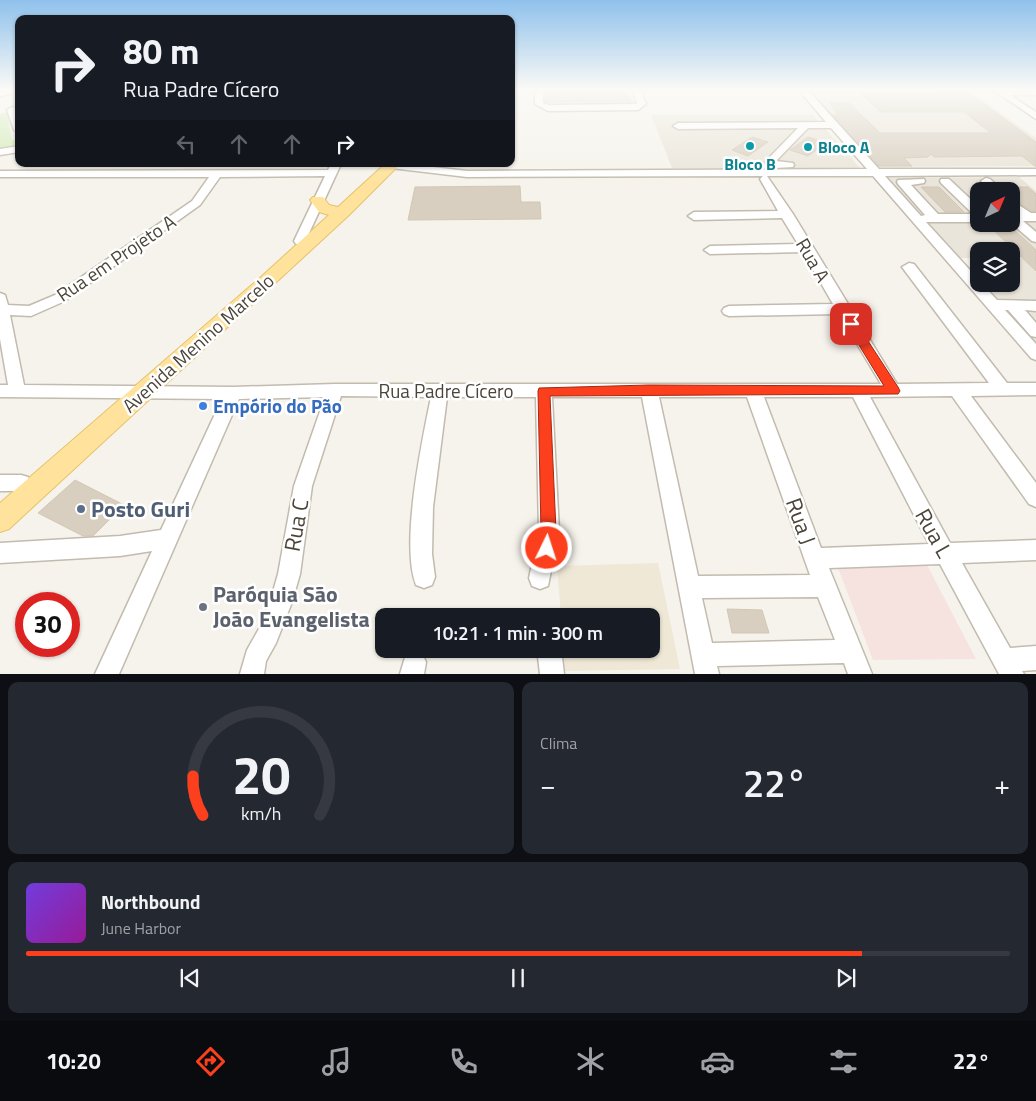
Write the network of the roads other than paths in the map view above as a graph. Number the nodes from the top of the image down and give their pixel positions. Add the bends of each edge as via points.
1 (824, 120) edge
2 (806, 125) junction
3 (827, 125) junction
4 (678, 126) dead end
5 (15, 150) edge
6 (0, 152) edge
7 (387, 167) edge
8 (413, 167) edge
9 (334, 168) edge
10 (1036, 172) edge
11 (876, 173) junction
12 (0, 174) edge
13 (216, 174) junction
14 (765, 179) dead end
15 (945, 181) junction
16 (986, 181) joint
17 (1013, 181) dead end
18 (318, 200) junction
19 (970, 207) edge
20 (1020, 209) edge
21 (338, 212) junction
22 (787, 214) junction
23 (694, 216) dead end
24 (970, 217) edge
25 (1032, 217) edge
26 (917, 218) junction
27 (933, 219) junction
28 (1020, 224) edge
29 (1036, 238) edge
30 (300, 241) junction
31 (806, 248) junction
32 (710, 250) dead end
33 (909, 267) dead end
34 (1004, 305) junction
35 (1, 306) edge
36 (1036, 306) edge
37 (842, 309) junction
38 (729, 311) dead end
39 (1036, 332) edge
40 (1036, 354) edge
41 (1036, 389) edge
42 (335, 390) junction
43 (440, 390) junction
44 (649, 390) junction
45 (754, 390) junction
46 (957, 390) junction
47 (1003, 390) junction
48 (0, 391) edge
49 (17, 391) junction
50 (544, 391) junction
51 (858, 391) junction
52 (894, 391) junction
53 (135, 392) junction
54 (233, 393) junction
55 (10, 483) edge
56 (1036, 498) edge
57 (0, 502) edge
58 (0, 520) edge
59 (168, 538) junction
60 (1036, 550) edge
61 (0, 553) edge
62 (946, 555) junction
63 (815, 558) junction
64 (424, 577) dead end
65 (540, 578) dead end
66 (825, 586) junction
67 (688, 587) junction
68 (850, 650) junction
69 (1036, 658) edge
70 (705, 664) edge
71 (253, 666) edge
72 (1008, 667) edge
73 (106, 674) edge
74 (860, 674) edge

1 - 3 street
2 - 3 street
2 - 3 street via 770,162 777,165 851,163
2 - 4 street
3 - 11 street
5 - 6 street
7 - 21 main road, Avenida Menino Marcelo
8 - 11 street via 467,174
9 - 13 street
9 - 18 street
10 - 11 street
11 - 26 street
12 - 13 street
13 - 35 street, Rua em Projeto A via 196,203 60,298 31,311
14 - 22 street, Rua A
15 - 16 street
15 - 19 street
15 - 27 street via 902,182
16 - 17 street
18 - 21 main road via 324,208
18 - 30 street
20 - 25 street
21 - 30 main road, Avenida Menino Marcelo
21 - 53 main road, Avenida Menino Marcelo
22 - 23 street
22 - 31 street, Rua A
24 - 27 street
26 - 27 street
26 - 34 street
28 - 29 street
30 - 53 main road, Avenida Menino Marcelo
31 - 32 street
31 - 37 street, Rua A
33 - 47 street
34 - 36 street
34 - 39 street
34 - 40 street
35 - 49 street
37 - 38 street
37 - 52 street, Rua A
41 - 47 street, Rua Padre Cícero
42 - 43 street, Rua Padre Cícero
42 - 54 street, Rua Padre Cícero
42 - 71 street, Rua C via 303,486 289,574 281,602
43 - 50 street, Rua Padre Cícero
43 - 64 street via 422,523 420,548
44 - 45 street, Rua Padre Cícero
44 - 50 street, Rua Padre Cícero
44 - 67 street
45 - 51 street, Rua Padre Cícero
45 - 63 street, Rua J
46 - 47 street, Rua Padre Cícero
46 - 52 street, Rua Padre Cícero
46 - 56 street
48 - 49 street, Rua Padre Cícero
49 - 53 street, Rua Padre Cícero
50 - 65 street via 549,531
51 - 52 street, Rua Padre Cícero
51 - 62 street, Rua L
53 - 54 street, Rua Padre Cícero
53 - 55 main road, Avenida Menino Marcelo
53 - 58 main road, Avenida Menino Marcelo
54 - 59 street
55 - 57 main road, Avenida Menino Marcelo
59 - 61 street via 120,546
59 - 73 street
60 - 62 street
62 - 63 street
62 - 72 street, Rua L
63 - 66 street, Rua J
66 - 67 street
66 - 68 street, Rua J
67 - 70 street
68 - 70 street
68 - 74 street, Rua J
69 - 72 street

